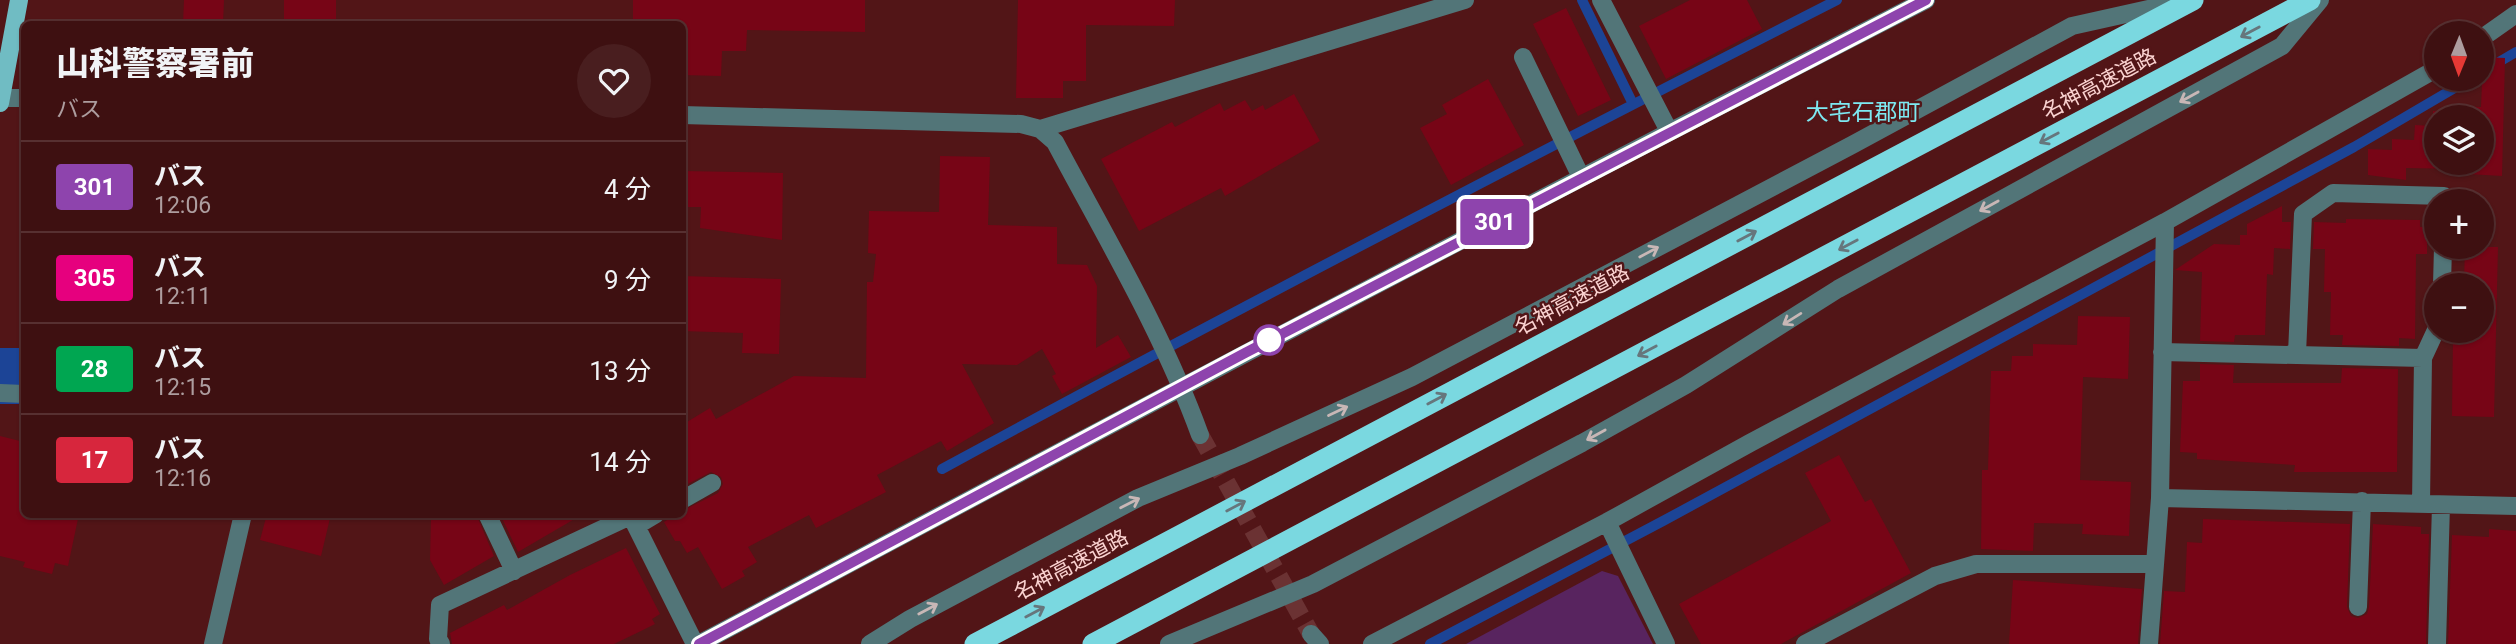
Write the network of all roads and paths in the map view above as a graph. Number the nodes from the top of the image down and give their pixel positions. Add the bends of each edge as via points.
1 (19, 0) edge
2 (1465, 0) edge
3 (1601, 0) edge
4 (1926, 0) edge
5 (2191, 0) edge
6 (2310, 0) edge
7 (2320, 0) edge
8 (2516, 14) edge
9 (2494, 30) edge
10 (1523, 57) dead end
11 (2424, 76) edge
12 (21, 99) edge
13 (1, 100) edge
14 (686, 116) edge
15 (1040, 129) junction
16 (1669, 131) junction
17 (1581, 177) junction
18 (2424, 196) edge
19 (2165, 222) junction
20 (2430, 343) edge
21 (2162, 352) junction
22 (2297, 354) junction
23 (2423, 358) junction
24 (1182, 386) junction
25 (0, 393) edge
26 (21, 394) edge
27 (1200, 435) tunnel mouth
28 (712, 483) dead end
29 (686, 498) edge
30 (2160, 499) junction
31 (2362, 502) junction
32 (2421, 503) junction
33 (2441, 505) junction
34 (2516, 506) edge
35 (242, 518) edge
36 (489, 518) edge
37 (632, 519) edge
38 (1606, 522) junction
39 (2155, 564) junction
40 (514, 571) junction
41 (2358, 607) dead end
42 (213, 644) edge
43 (440, 644) edge
44 (697, 644) edge
45 (870, 644) edge
46 (975, 644) edge
47 (1093, 644) edge
48 (1170, 644) edge
49 (1372, 644) edge
50 (1666, 644) edge
51 (1805, 644) edge
52 (2149, 644) edge
53 (2437, 644) edge

1 - 13 main road
2 - 15 street
3 - 16 street
4 - 16 street
45 -> 5 street via 1138,498 1425,371 2072,26
46 -> 5 highway, 名神高速道路
6 -> 47 highway, 名神高速道路
7 -> 48 street via 2282,46 1838,289 1663,398 1313,584
8 - 9 street
10 - 17 street
11 - 19 street
12 - 13 street
14 - 15 street via 1021,124
15 - 24 street via 1055,142
16 - 17 street
17 - 24 street
18 - 22 street via 2333,194 2303,214
19 - 21 street
19 - 38 street
20 - 23 street
21 - 22 street
21 - 30 street
22 - 23 street
23 - 32 street
24 - 27 street
24 - 44 street
25 - 26 street
28 - 29 street
30 - 31 street
30 - 39 street
31 - 32 street
31 - 41 street
32 - 33 street
33 - 34 street
33 - 53 street
35 - 42 street
36 - 40 street
37 - 40 street
37 - 44 street
38 - 49 street
38 - 50 street
39 - 51 street via 1976,564 1935,576
39 - 52 street
40 - 43 street via 440,606

